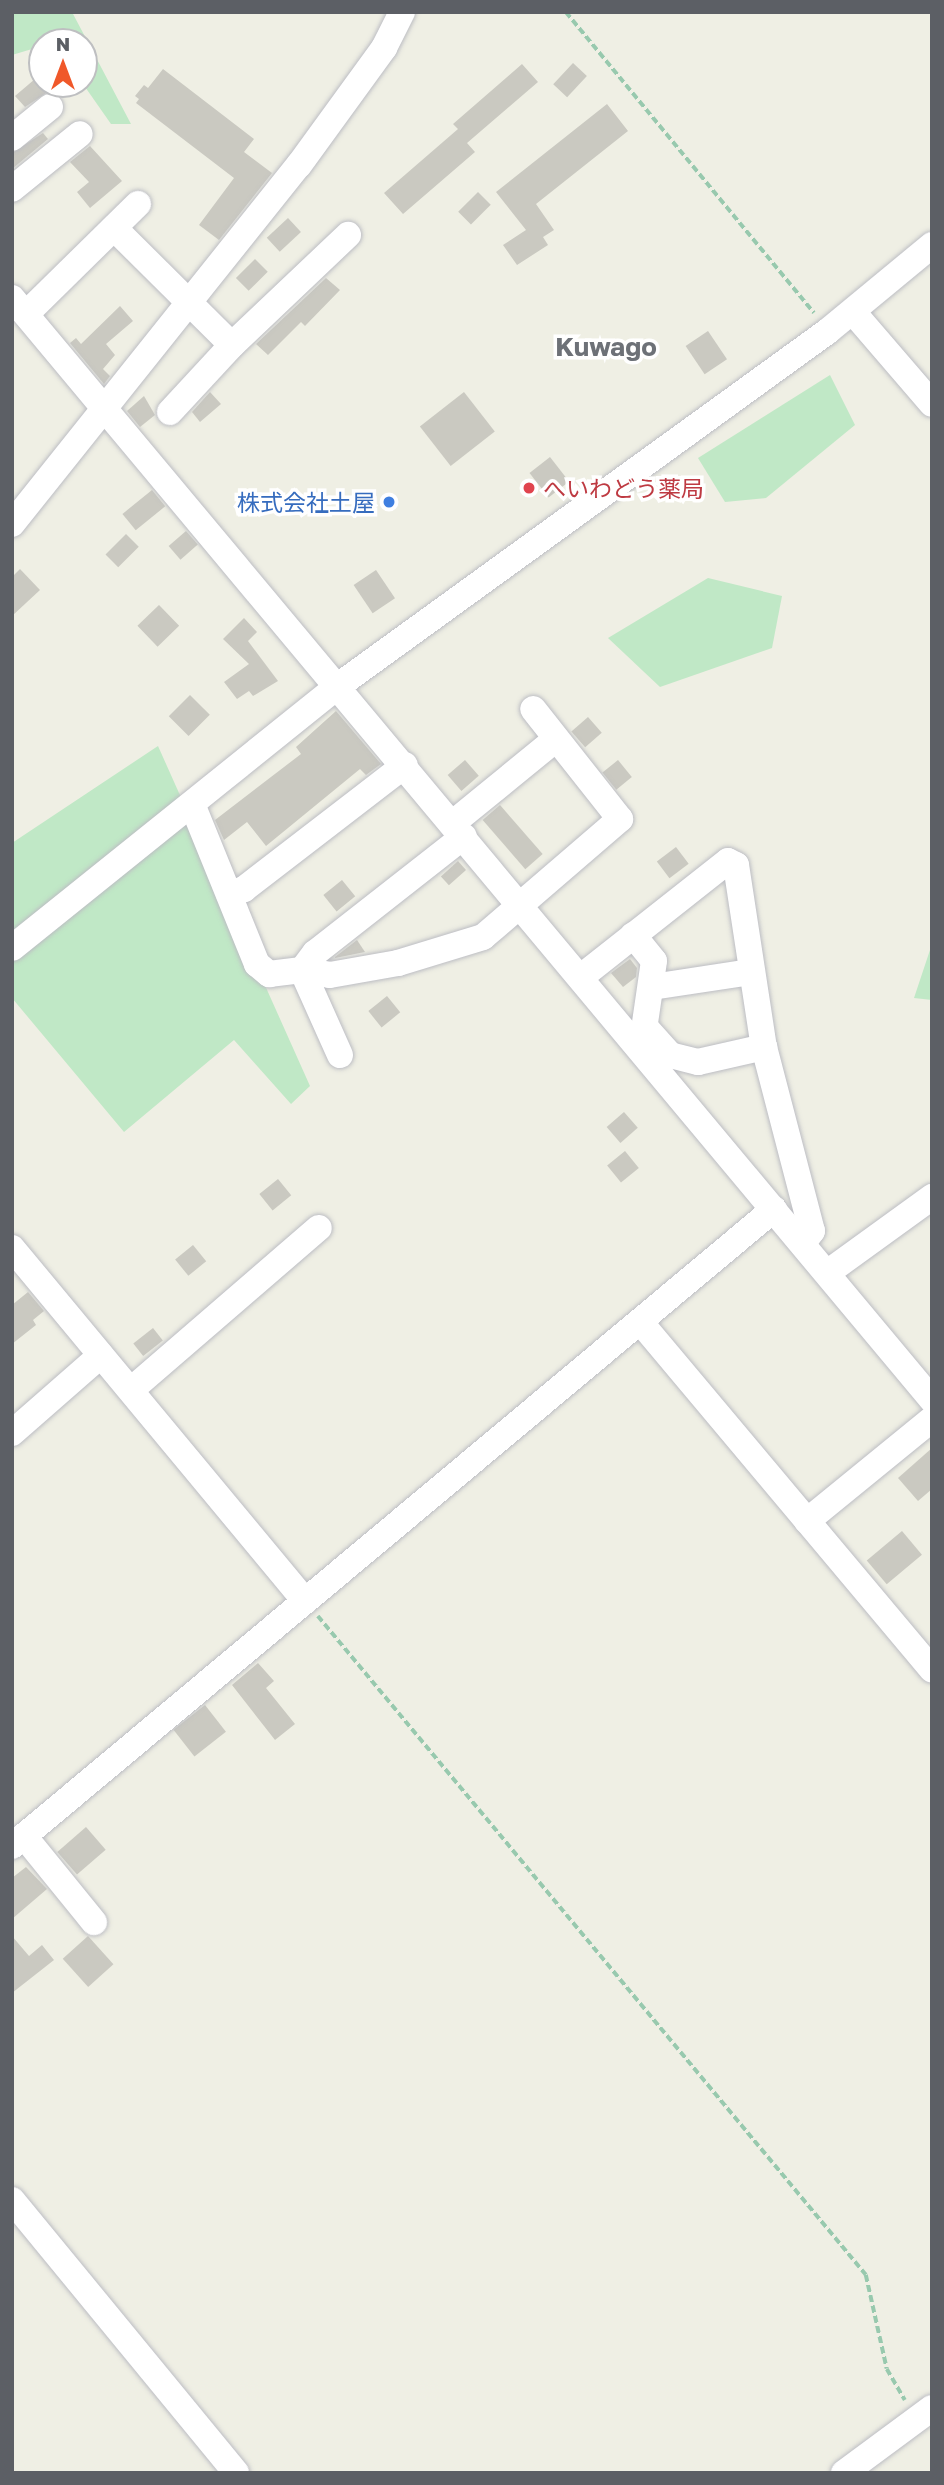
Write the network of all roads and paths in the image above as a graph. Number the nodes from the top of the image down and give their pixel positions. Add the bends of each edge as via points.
1 (402, 12) edge
2 (566, 12) edge
3 (50, 107) dead end
4 (79, 134) dead end
5 (12, 138) edge
6 (12, 189) edge
7 (138, 204) dead end
8 (114, 228) junction
9 (348, 235) dead end
10 (932, 245) edge
11 (188, 303) junction
12 (19, 306) edge
13 (853, 312) junction
14 (828, 331) junction
15 (232, 345) junction
16 (932, 404) edge
17 (105, 408) junction
18 (170, 412) dead end
19 (12, 524) edge
20 (338, 686) junction
21 (533, 709) dead end
22 (556, 739) junction
23 (405, 765) junction
24 (192, 804) junction
25 (458, 830) junction
26 (229, 894) junction
27 (521, 905) junction
28 (633, 936) junction
29 (12, 948) edge
30 (302, 970) junction
31 (750, 972) junction
32 (581, 977) junction
33 (652, 987) junction
34 (643, 1038) junction
35 (764, 1047) junction
36 (340, 1055) dead end
37 (930, 1201) edge
38 (774, 1209) junction
39 (319, 1228) dead end
40 (803, 1244) junction
41 (17, 1265) edge
42 (827, 1273) junction
43 (642, 1324) junction
44 (101, 1355) junction
45 (131, 1391) junction
46 (932, 1400) edge
47 (932, 1419) edge
48 (12, 1433) edge
49 (807, 1521) junction
50 (305, 1601) junction
51 (932, 1670) edge
52 (18, 1841) edge
53 (94, 1922) dead end
54 (12, 2200) edge
55 (927, 2418) edge
56 (236, 2473) edge
57 (844, 2473) edge

1 - 11 street via 384,48 307,154
2 - 14 path
3 - 5 street
4 - 6 street
7 - 8 street
8 - 11 street
8 - 12 street
9 - 15 street
10 - 13 street
11 - 15 street
11 - 17 street
12 - 17 street
13 - 14 street
13 - 16 street
14 - 20 street
15 - 18 street
17 - 19 street
17 - 20 street
20 - 23 street
20 - 24 street
21 - 22 street
22 - 25 street
22 - 27 street via 620,818
23 - 25 street
23 - 26 street via 244,889
24 - 26 street
24 - 29 street
25 - 27 street
25 - 30 street
26 - 30 street via 257,964 269,974
27 - 30 street via 483,937 398,963 330,975
27 - 32 street
28 - 31 street via 728,861 736,865
28 - 32 street
28 - 33 street via 654,961
30 - 36 street
31 - 33 street
31 - 35 street
32 - 34 street
33 - 34 street
34 - 35 street via 670,1055 698,1062
34 - 38 street
35 - 40 street via 812,1231
37 - 42 street
38 - 40 street
38 - 43 street
39 - 45 street
40 - 42 street
41 - 44 street
42 - 46 street
43 - 49 street
43 - 50 street
44 - 45 street
44 - 48 street
45 - 50 street
47 - 49 street
49 - 51 street
50 - 52 street
50 - 55 path via 866,2275 887,2369
52 - 53 street
54 - 56 street
55 - 57 street

